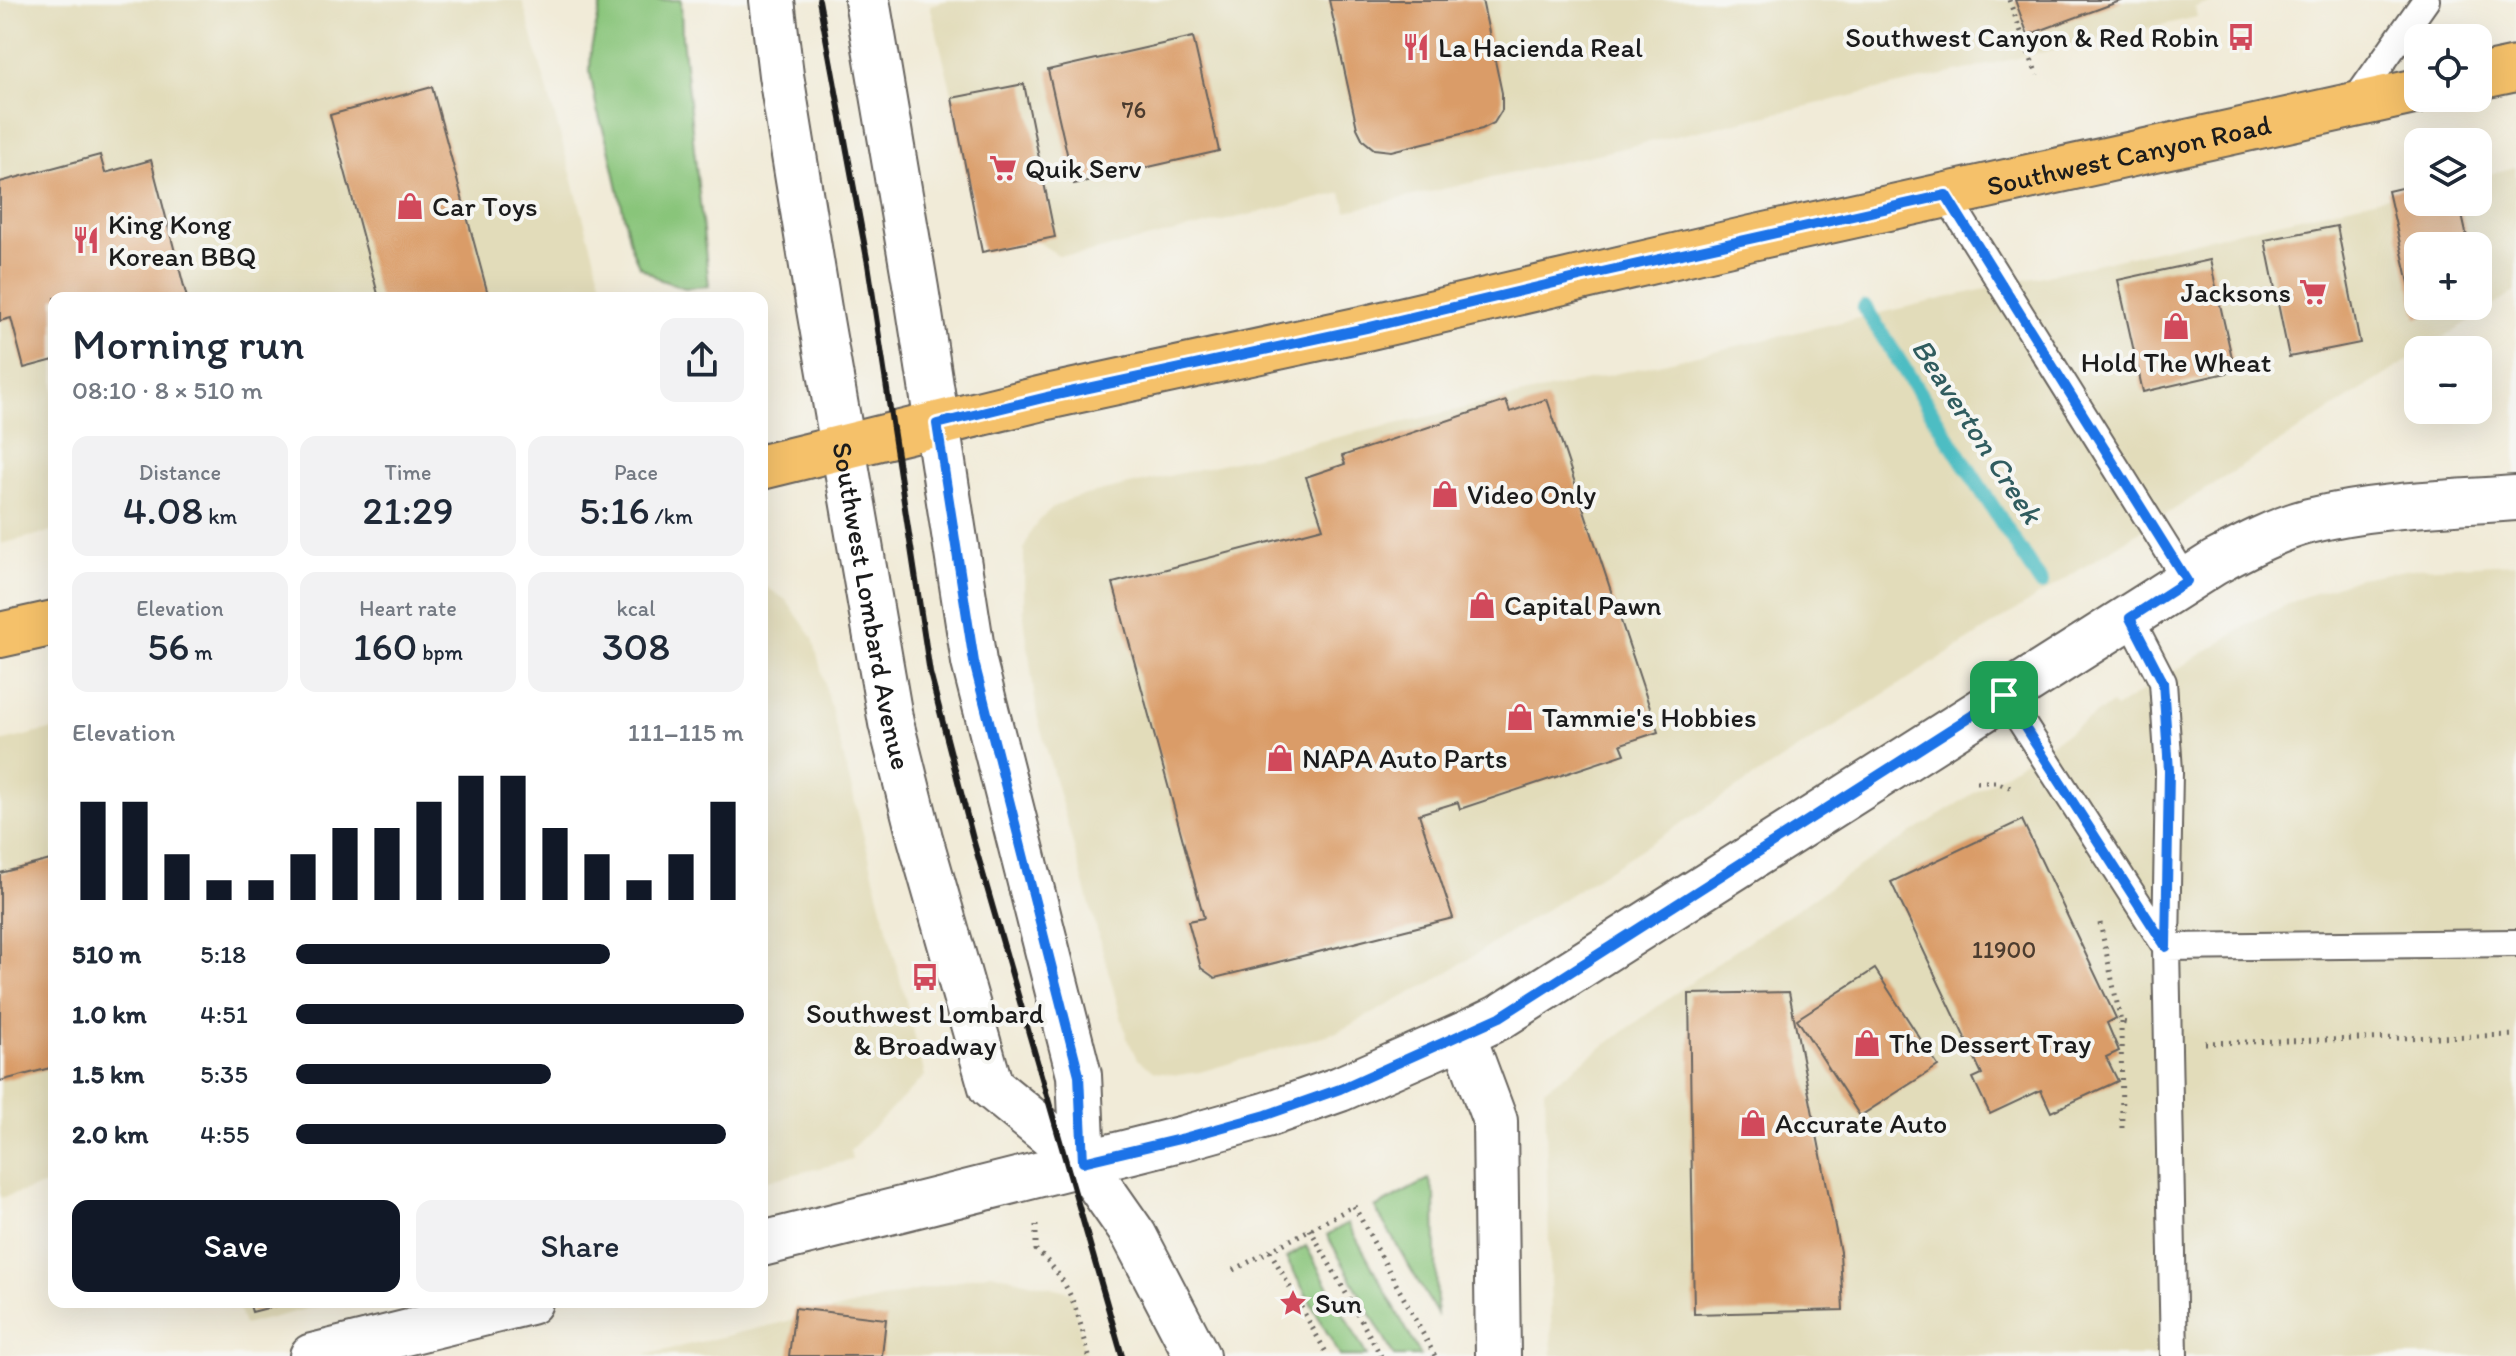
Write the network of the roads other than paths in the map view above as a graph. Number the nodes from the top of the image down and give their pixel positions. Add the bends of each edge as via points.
1 (772, 0) edge
2 (867, 0) edge
3 (2426, 0) edge
4 (2516, 69) edge
5 (2492, 74) edge
6 (2404, 94) edge
7 (2352, 105) junction
8 (1946, 195) junction
9 (937, 424) junction
10 (843, 447) junction
11 (768, 466) edge
12 (2516, 498) edge
13 (2187, 581) junction
14 (2130, 618) junction
15 (48, 624) edge
16 (0, 635) edge
17 (2004, 695) junction
18 (2516, 943) edge
19 (2166, 947) junction
20 (1463, 1035) junction
21 (1083, 1162) junction
22 (768, 1242) edge
23 (511, 1308) edge
24 (382, 1348) edge
25 (312, 1356) edge
26 (1197, 1356) edge
27 (1498, 1356) edge
28 (2174, 1356) edge

1 - 10 street, Southwest Lombard Avenue
2 - 9 street
3 - 7 lane
4 - 5 main road
6 - 7 main road, Southwest Canyon Road
7 - 8 main road, Southwest Canyon Road
8 - 9 main road, Southwest Canyon Road
8 - 13 lane
9 - 10 main road, Southwest Canyon Road
9 - 21 street via 974,662 1079,1075
10 - 11 main road, Southwest Canyon Road
10 - 21 street, Southwest Lombard Avenue via 891,723 991,1087
12 - 13 street via 2306,522 2260,538
13 - 14 street
14 - 17 street
14 - 19 lane via 2163,682 2169,771
15 - 16 main road
17 - 19 lane
17 - 20 street via 1500,1017
18 - 19 lane
19 - 28 lane
20 - 21 street via 1266,1115
20 - 27 street via 1495,1121
21 - 22 street
21 - 26 street, Southwest Lombard Avenue via 1134,1235
23 - 24 street
24 - 25 street

